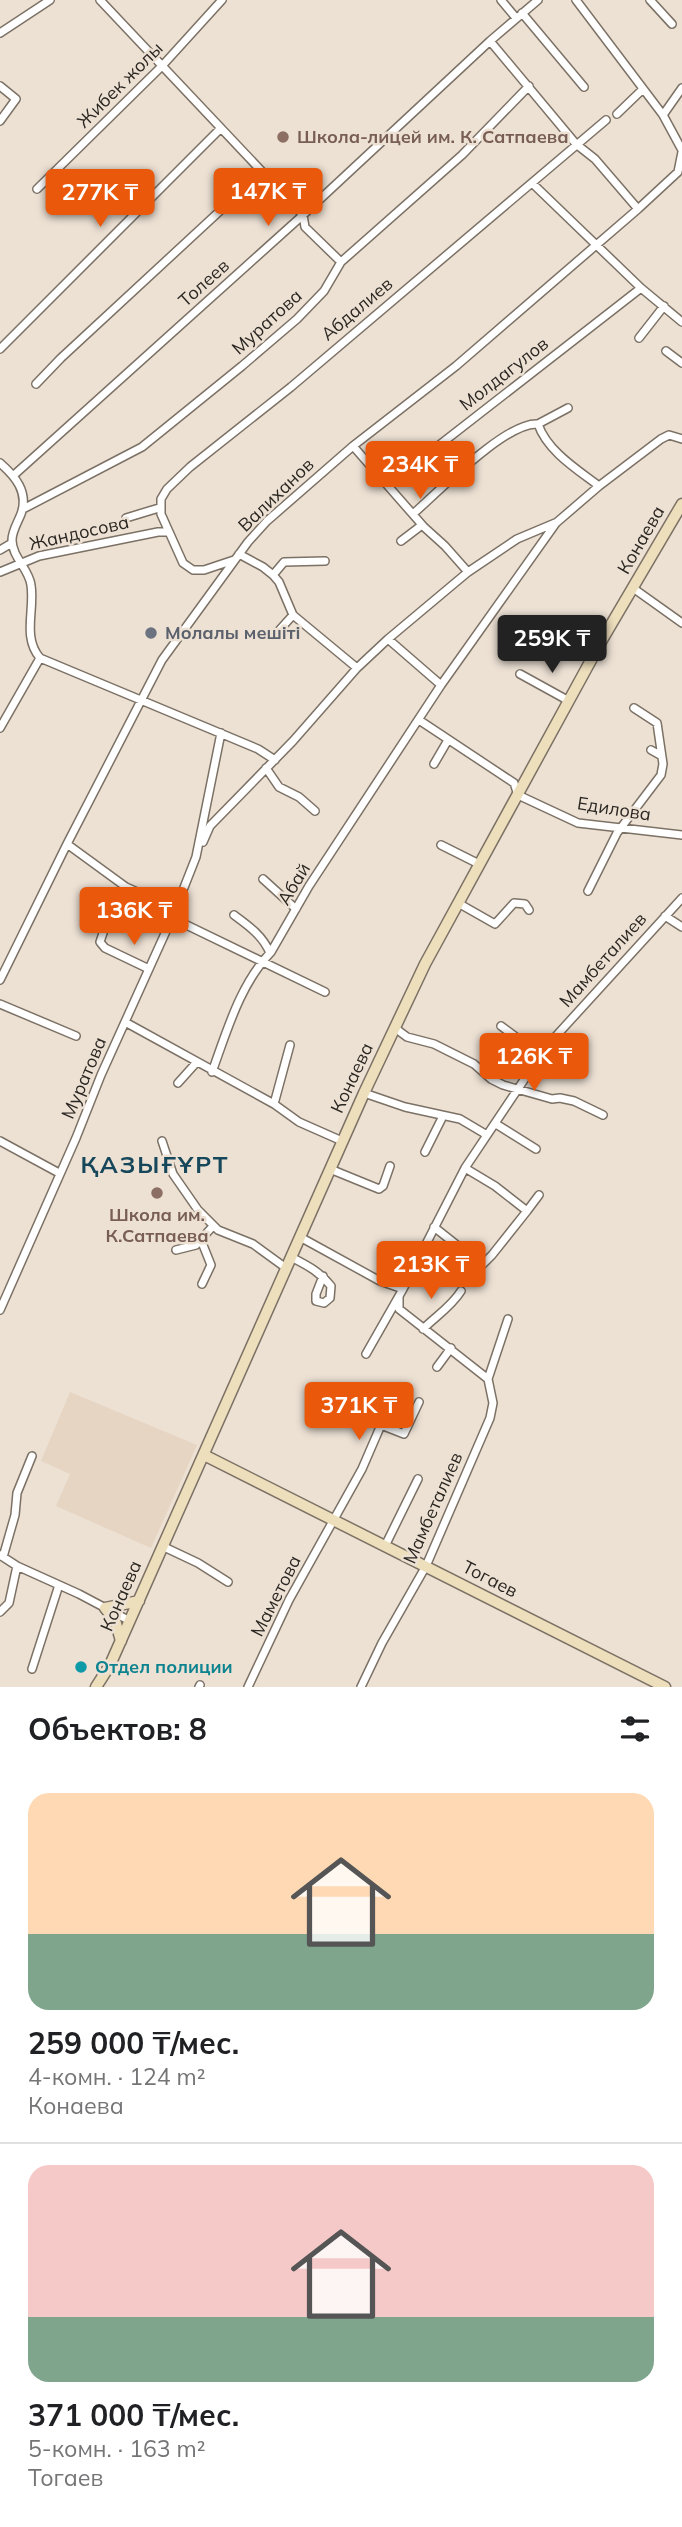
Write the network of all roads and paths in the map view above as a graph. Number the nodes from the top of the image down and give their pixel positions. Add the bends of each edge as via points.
1 (50, 0) edge
2 (100, 0) edge
3 (222, 0) edge
4 (500, 0) edge
5 (538, 0) edge
6 (576, 0) edge
7 (650, 0) edge
8 (519, 15) junction
9 (672, 24) dead end
10 (0, 33) edge
11 (489, 41) junction
12 (162, 66) junction
13 (0, 86) edge
14 (529, 86) junction
15 (584, 87) dead end
16 (682, 88) edge
17 (643, 89) junction
18 (617, 114) dead end
19 (663, 115) junction
20 (606, 120) dead end
21 (0, 121) edge
22 (221, 128) junction
23 (576, 144) junction
24 (682, 151) edge
25 (262, 172) junction
26 (533, 184) junction
27 (37, 189) dead end
28 (638, 209) junction
29 (303, 215) junction
30 (596, 245) junction
31 (341, 262) junction
32 (641, 288) junction
33 (664, 306) junction
34 (682, 322) edge
35 (639, 338) dead end
36 (0, 349) edge
37 (666, 351) dead end
38 (682, 363) edge
39 (36, 384) dead end
40 (568, 408) dead end
41 (538, 424) junction
42 (682, 439) edge
43 (352, 446) junction
44 (0, 463) edge
45 (14, 475) junction
46 (388, 485) junction
47 (599, 486) junction
48 (160, 503) junction
49 (682, 504) edge
50 (23, 509) junction
51 (413, 514) junction
52 (126, 518) dead end
53 (679, 518) edge
54 (556, 523) junction
55 (422, 526) junction
56 (167, 532) junction
57 (401, 541) dead end
58 (12, 542) junction
59 (0, 550) edge
60 (237, 557) junction
61 (325, 561) dead end
62 (20, 563) junction
63 (0, 572) edge
64 (468, 572) junction
65 (273, 575) junction
66 (633, 588) junction
67 (293, 615) junction
68 (682, 623) edge
69 (275, 635) dead end
70 (388, 639) junction
71 (40, 658) junction
72 (357, 668) junction
73 (520, 674) dead end
74 (441, 685) junction
75 (142, 701) junction
76 (569, 701) junction
77 (634, 708) dead end
78 (419, 720) junction
79 (0, 728) edge
80 (221, 733) junction
81 (448, 740) junction
82 (651, 750) dead end
83 (660, 755) junction
84 (275, 760) junction
85 (434, 764) dead end
86 (266, 768) junction
87 (517, 795) junction
88 (315, 811) dead end
89 (622, 827) junction
90 (682, 835) edge
91 (67, 844) junction
92 (441, 845) dead end
93 (196, 857) junction
94 (479, 864) junction
95 (263, 878) dead end
96 (588, 891) dead end
97 (682, 898) edge
98 (458, 903) junction
99 (175, 909) junction
100 (296, 909) junction
101 (529, 910) dead end
102 (234, 915) dead end
103 (665, 916) junction
104 (172, 918) junction
105 (682, 927) edge
106 (104, 930) dead end
107 (270, 953) junction
108 (262, 961) junction
109 (149, 969) junction
110 (0, 980) edge
111 (326, 992) dead end
112 (0, 1004) edge
113 (125, 1022) junction
114 (500, 1026) dead end
115 (395, 1028) junction
116 (76, 1036) dead end
117 (290, 1045) dead end
118 (540, 1055) junction
119 (196, 1063) junction
120 (212, 1072) junction
121 (178, 1083) dead end
122 (519, 1089) junction
123 (364, 1093) junction
124 (274, 1104) junction
125 (603, 1115) dead end
126 (443, 1116) junction
127 (496, 1124) junction
128 (487, 1135) junction
129 (0, 1141) edge
130 (162, 1141) dead end
131 (342, 1141) junction
132 (536, 1149) dead end
133 (425, 1152) dead end
134 (390, 1166) dead end
135 (465, 1168) junction
136 (330, 1169) junction
137 (59, 1173) junction
138 (539, 1195) dead end
139 (527, 1211) junction
140 (213, 1226) junction
141 (434, 1227) junction
142 (300, 1237) junction
143 (201, 1240) junction
144 (176, 1250) dead end
145 (289, 1262) junction
146 (323, 1276) dead end
147 (202, 1284) dead end
148 (461, 1291) dead end
149 (401, 1293) junction
150 (0, 1310) edge
151 (508, 1320) dead end
152 (423, 1329) junction
153 (450, 1348) junction
154 (366, 1354) dead end
155 (437, 1367) dead end
156 (488, 1379) junction
157 (382, 1401) dead end
158 (419, 1402) dead end
159 (358, 1416) dead end
160 (373, 1422) junction
161 (382, 1425) junction
162 (204, 1455) junction
163 (32, 1456) dead end
164 (418, 1479) dead end
165 (334, 1520) junction
166 (162, 1546) junction
167 (386, 1546) junction
168 (2, 1556) edge
169 (17, 1566) junction
170 (426, 1566) junction
171 (228, 1582) dead end
172 (59, 1585) junction
173 (139, 1601) junction
174 (105, 1608) junction
175 (0, 1612) edge
176 (130, 1621) junction
177 (121, 1641) junction
178 (32, 1670) dead end
179 (96, 1687) edge
180 (248, 1687) edge
181 (361, 1687) edge
182 (665, 1687) edge

1 - 10 street
2 - 12 street
3 - 12 street, Жибек жолы
4 - 8 street
5 - 8 street, Толеев
6 - 17 street
7 - 9 street
8 - 11 street, Толеев
8 - 15 street
11 - 14 street
11 - 29 street, Толеев
12 - 22 street
12 - 27 street, Жибек жолы
13 - 21 street via 16,99
14 - 23 street
14 - 31 street, Муратова via 462,155
16 - 19 street
17 - 18 street
17 - 19 street
19 - 24 street
20 - 23 street, Абдалиев
22 - 25 street
22 - 36 street
23 - 26 street, Абдалиев
23 - 28 street
24 - 28 street, Валиханов via 678,172
25 - 29 street
25 - 39 street
26 - 30 street
26 - 48 street, Абдалиев via 190,467 167,489
28 - 30 street, Валиханов
29 - 31 street via 305,227
29 - 45 street, Толеев
30 - 32 street
30 - 43 street, Валиханов via 456,366
31 - 50 street, Муратова via 324,291 297,319 142,447
32 - 33 street
32 - 46 street, Молдагулов
33 - 34 street
33 - 35 street
37 - 38 street
40 - 41 street
41 - 47 street via 570,465
41 - 51 street via 490,445
42 - 47 street via 669,435 661,439
43 - 46 street
43 - 60 street, Валиханов via 267,521
44 - 45 street
45 - 50 street via 21,485
46 - 51 street
47 - 54 street
48 - 52 street
48 - 56 street
49 - 53 main road, Конаева
50 - 58 street
51 - 55 street
53 - 66 main road, Конаева
54 - 64 street, Муратова via 517,539
54 - 74 street, Абай
55 - 57 street
55 - 64 street
56 - 60 street via 183,563 193,570
56 - 62 street, Жандосова
58 - 59 street
58 - 62 street
60 - 65 street
60 - 75 street, Валиханов via 162,660
61 - 65 street via 284,562
62 - 63 street, Жандосова
62 - 71 street via 31,582 30,634 32,649
64 - 70 street, Муратова
65 - 67 street
66 - 68 street
66 - 76 main road, Конаева
67 - 69 street
67 - 72 street
70 - 72 street, Муратова
70 - 74 street
71 - 75 street
71 - 79 street
72 - 84 street, Муратова
73 - 76 street
74 - 78 street, Абай
75 - 80 street
75 - 91 street, Валиханов
76 - 87 main road, Конаева
77 - 83 street via 657,723
78 - 81 street
78 - 100 street, Абай
80 - 84 street
80 - 93 street, Муратова
81 - 85 street
81 - 87 street via 514,783
82 - 83 street
83 - 89 street via 660,775
84 - 86 street, Муратова
86 - 88 street via 279,787
86 - 93 street, Муратова via 210,825
87 - 89 street, Едилова via 578,823
87 - 94 main road, Конаева
89 - 90 street, Едилова
89 - 96 street
91 - 99 street via 126,887
91 - 110 street, Валиханов
92 - 94 street
93 - 99 street, Муратова
94 - 98 main road, Конаева
95 - 100 street
97 - 103 street, Мамбеталиев
98 - 101 street via 495,924 514,903 525,904
98 - 115 main road, Конаева
99 - 104 street, Муратова
100 - 107 street, Абай
102 - 107 street
103 - 105 street
103 - 118 street, Мамбеталиев
104 - 108 street
104 - 109 street, Муратова
106 - 109 street via 100,942 105,948
107 - 108 street, Абай
108 - 111 street
108 - 120 street, Абай via 240,999
109 - 113 street, Муратова
112 - 116 street
113 - 119 street
113 - 137 street, Муратова
114 - 118 street
115 - 122 street
115 - 123 main road, Конаева
117 - 124 street
118 - 122 street, Мамбеталиев
119 - 120 street
119 - 121 street
120 - 124 street
122 - 125 street via 574,1101
122 - 127 street, Мамбеталиев
123 - 126 street
123 - 131 main road, Конаева
124 - 131 street via 299,1122
126 - 128 street via 460,1119
126 - 133 street
127 - 128 street, Мамбеталиев
127 - 132 street
128 - 135 street, Мамбеталиев
129 - 137 street
130 - 140 street via 173,1174
131 - 136 main road, Конаева
134 - 136 street via 379,1189
135 - 139 street
135 - 141 street, Мамбеталиев
136 - 142 main road, Конаева
137 - 150 street, Муратова
138 - 139 street
139 - 141 street via 482,1265
140 - 143 street
140 - 145 street
141 - 149 street, Мамбеталиев
142 - 145 main road, Конаева
142 - 149 street
143 - 144 street
143 - 147 street via 211,1265
145 - 146 street via 317,1269
145 - 162 main road, Конаева
148 - 152 street via 456,1301
149 - 152 street via 400,1309
149 - 154 street, Мамбеталиев
151 - 156 street
152 - 153 street
153 - 155 street
153 - 156 street
156 - 170 street, Мамбеталиев via 493,1403 490,1418
157 - 160 street
158 - 161 street via 404,1434
159 - 160 street
160 - 161 street
161 - 165 street
162 - 165 main road, Тогаев
162 - 166 main road, Конаева
163 - 168 street via 17,1493
164 - 167 street
165 - 167 main road, Тогаев
165 - 180 street, Маметова
166 - 171 street
166 - 173 main road, Конаева
167 - 170 main road, Тогаев
168 - 169 street
169 - 172 street
169 - 175 street via 9,1603
170 - 181 street, Мамбеталиев
170 - 182 main road, Тогаев
172 - 174 street
172 - 178 street
173 - 174 main road
173 - 176 main road, Конаева
174 - 176 street
174 - 177 main road via 115,1620
176 - 177 main road, Конаева
177 - 179 main road, Конаева

